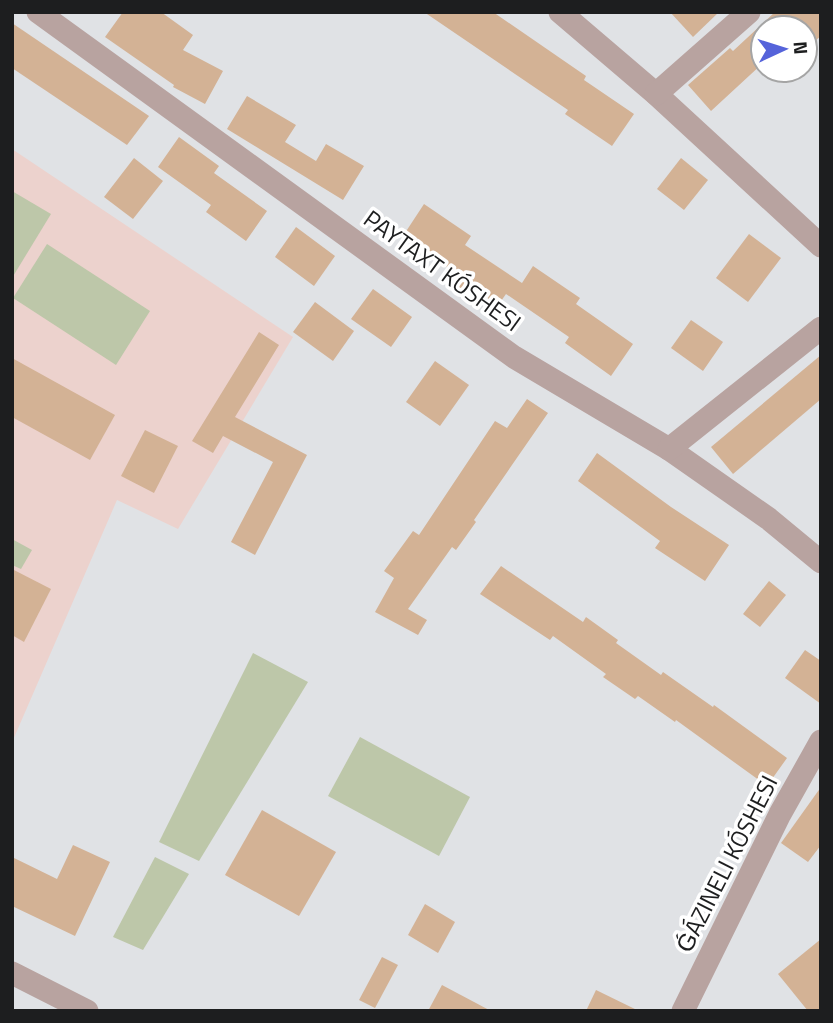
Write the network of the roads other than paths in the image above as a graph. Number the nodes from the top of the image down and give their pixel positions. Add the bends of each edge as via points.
1 (38, 12) edge
2 (560, 12) edge
3 (749, 12) edge
4 (656, 94) junction
5 (821, 246) edge
6 (821, 328) edge
7 (669, 449) junction
8 (821, 562) edge
9 (821, 741) edge
10 (12, 973) edge
11 (62, 1005) edge
12 (87, 1011) edge
13 (683, 1011) edge

1 - 7 street, PAYTAXT KÓSHESI via 514,357
2 - 4 street
3 - 4 street
4 - 5 street
6 - 7 street
7 - 8 street, PAYTAXT KÓSHESI
9 - 13 street, ǴÁZINELI KÓSHESI
10 - 11 street
11 - 12 street

